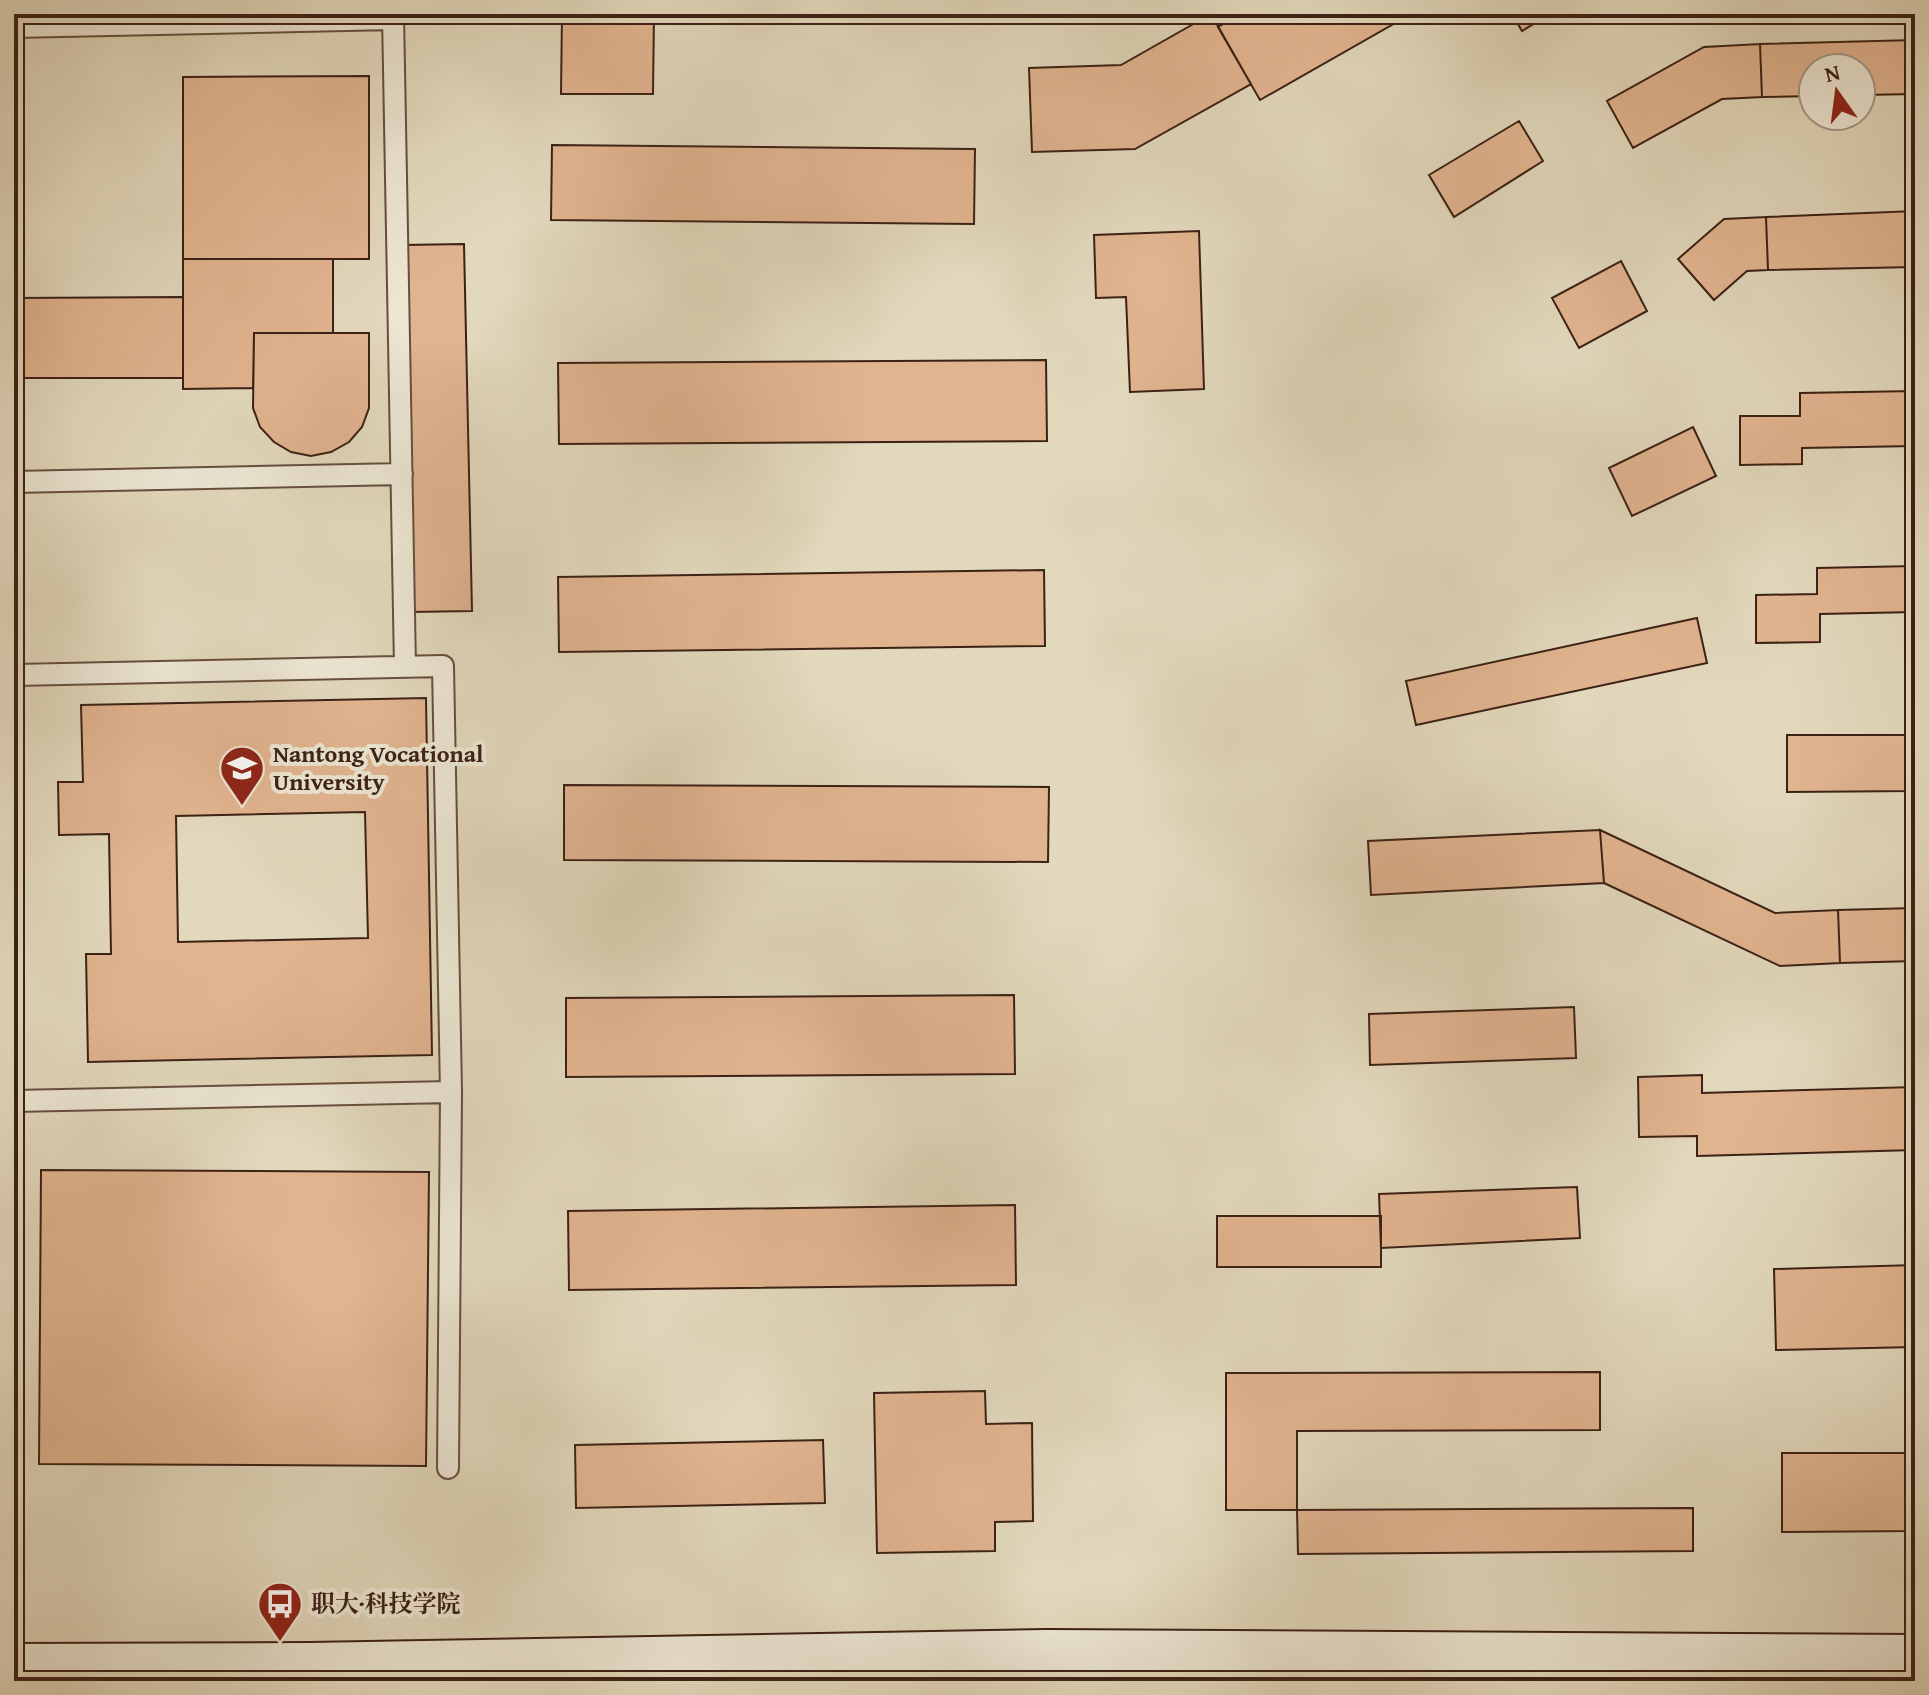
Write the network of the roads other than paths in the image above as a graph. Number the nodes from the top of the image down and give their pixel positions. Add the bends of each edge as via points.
1 (393, 16) edge
2 (14, 27) edge
3 (402, 474) junction
4 (14, 482) edge
5 (405, 667) junction
6 (14, 675) edge
7 (451, 1092) junction
8 (14, 1101) edge
9 (448, 1468) dead end
10 (1915, 1657) edge
11 (14, 1666) edge

1 - 2 lane
1 - 3 lane
3 - 4 lane
3 - 5 lane
5 - 6 lane
5 - 7 lane via 443,666
7 - 8 lane
7 - 9 lane
10 - 11 main road via 1046,1652

